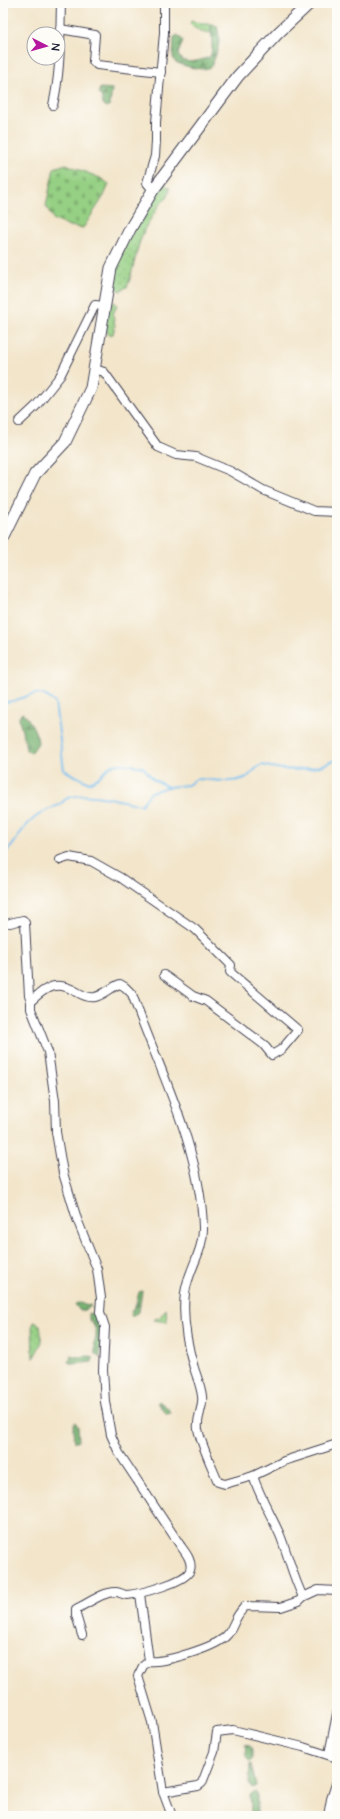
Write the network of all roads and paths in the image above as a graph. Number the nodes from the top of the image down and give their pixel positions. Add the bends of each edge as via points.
1 (61, 3) edge
2 (164, 3) edge
3 (310, 3) edge
4 (60, 26) edge
5 (66, 30) edge
6 (58, 66) edge
7 (161, 72) junction
8 (53, 105) dead end
9 (153, 190) junction
10 (104, 306) junction
11 (95, 369) junction
12 (20, 422) dead end
13 (337, 512) edge
14 (3, 539) edge
15 (60, 860) dead end
16 (10, 923) dead end
17 (164, 976) dead end
18 (31, 1001) junction
19 (337, 1444) edge
20 (253, 1476) junction
21 (337, 1591) edge
22 (140, 1594) junction
23 (303, 1597) junction
24 (82, 1635) dead end
25 (149, 1661) junction
26 (337, 1714) edge
27 (328, 1754) junction
28 (337, 1758) edge
29 (337, 1781) edge
30 (164, 1792) junction
31 (172, 1816) edge
32 (328, 1816) edge

1 - 4 street
2 - 7 street
3 - 9 street via 238,76
5 - 7 street via 95,35 93,61 97,65
6 - 8 street
7 - 9 street via 155,156 147,184
9 - 10 street via 111,268
10 - 11 street
10 - 12 street via 96,305 60,376
11 - 13 street via 104,372 158,447 176,455 196,457 230,471 263,490 314,511
11 - 14 street via 91,388 65,442 35,474
15 - 17 street via 69,857 91,861 189,925 231,964 230,972 298,1030 282,1049 272,1056 264,1044 206,1001 193,996
16 - 18 street via 23,920 25,923
18 - 20 street via 50,986 61,984 88,997 96,997 120,984 132,994 184,1128 193,1158 200,1198 202,1241 189,1275 184,1310 187,1340 202,1396 203,1407 199,1415 198,1429 218,1482 225,1484
18 - 22 street via 31,1009 48,1052 63,1173 97,1269 100,1312 105,1327 103,1370 111,1435 119,1453 190,1561 190,1572 185,1578
19 - 20 street via 284,1461
20 - 23 street
21 - 23 street via 318,1590
22 - 24 street via 126,1595 116,1592 76,1609
22 - 25 street
23 - 25 street via 281,1607 245,1606 221,1641 168,1659
25 - 30 street via 138,1676 152,1722
26 - 27 street
27 - 28 street
27 - 30 street via 233,1730 217,1732 214,1752 202,1783
29 - 32 street
30 - 31 street

